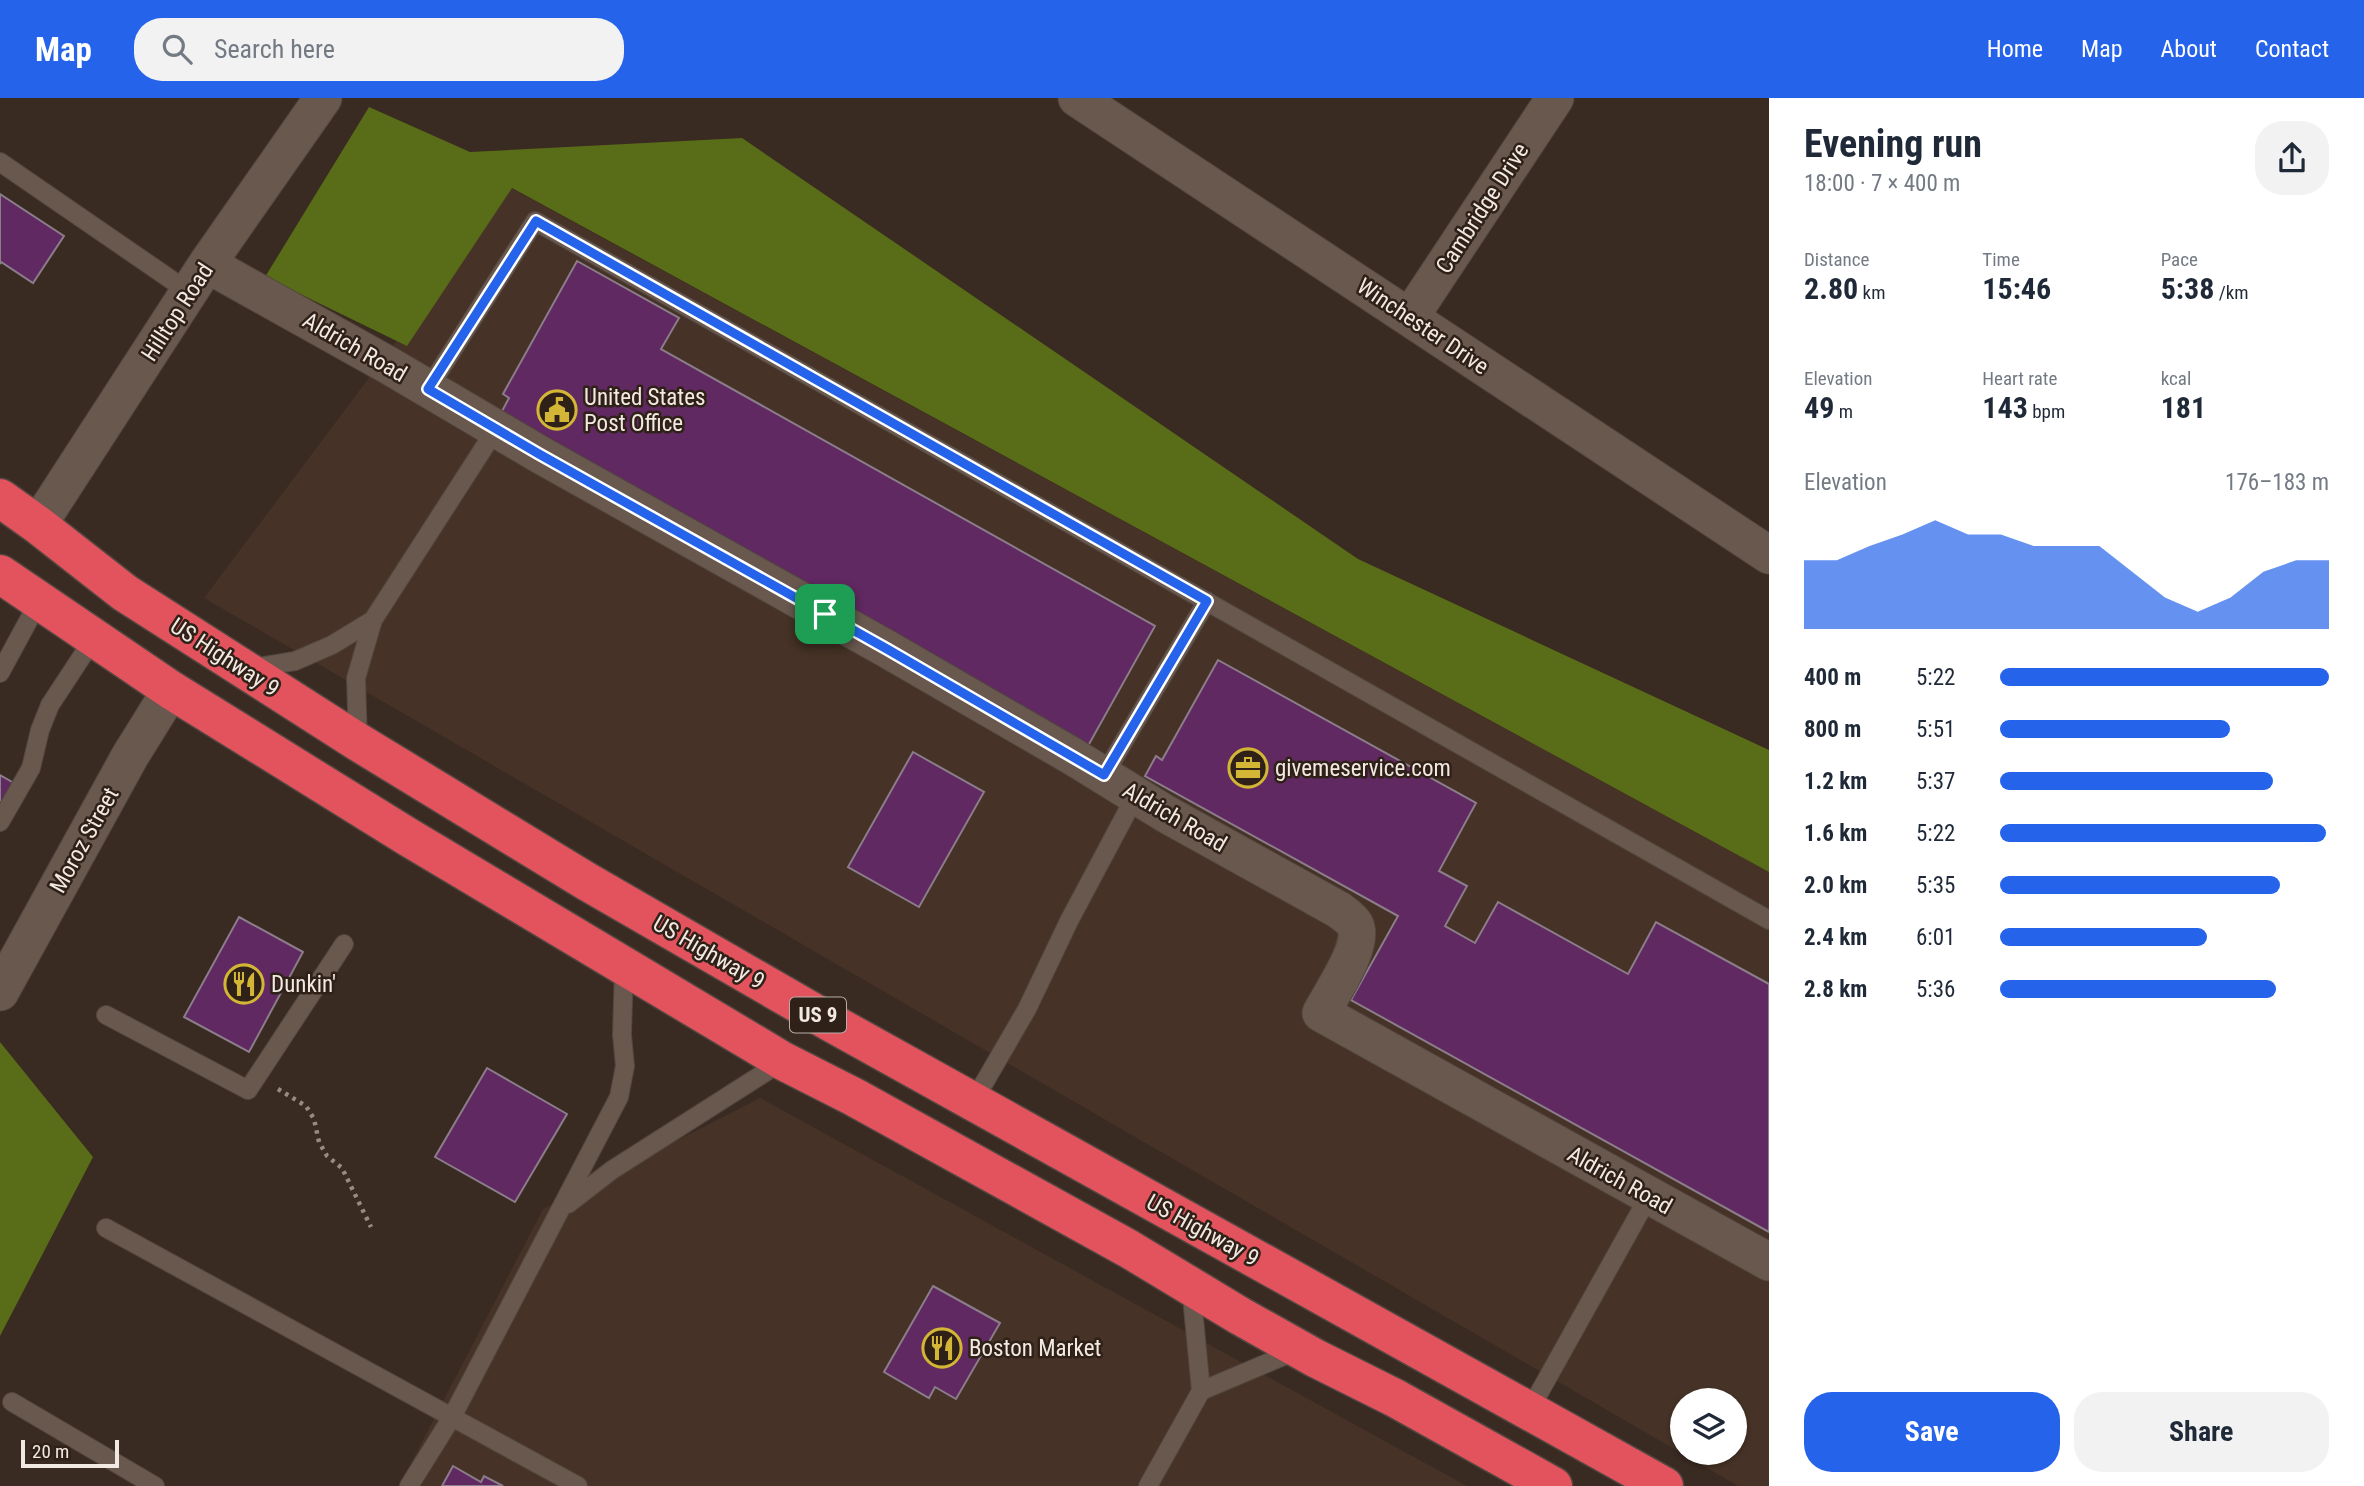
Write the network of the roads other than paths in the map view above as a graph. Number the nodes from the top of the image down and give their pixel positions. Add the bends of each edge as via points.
1 (1077, 98) edge
2 (1555, 98) edge
3 (319, 99) edge
4 (0, 162) edge
5 (198, 278) junction
6 (1410, 317) junction
7 (428, 389) junction
8 (496, 429) junction
9 (0, 498) edge
10 (38, 524) junction
11 (1769, 555) edge
12 (0, 574) edge
13 (39, 601) junction
14 (1207, 601) junction
15 (373, 620) junction
16 (93, 638) junction
17 (244, 669) junction
18 (0, 673) edge
19 (171, 690) junction
20 (358, 742) junction
21 (1104, 775) junction
22 (1136, 795) junction
23 (0, 822) edge
24 (1769, 920) edge
25 (344, 944) dead end
26 (624, 965) junction
27 (0, 992) edge
28 (106, 1015) dead end
29 (783, 1061) junction
30 (973, 1101) junction
31 (1649, 1196) junction
32 (562, 1208) junction
33 (106, 1228) dead end
34 (1769, 1262) edge
35 (1191, 1287) junction
36 (1299, 1349) junction
37 (1201, 1391) junction
38 (12, 1402) dead end
39 (1529, 1411) junction
40 (452, 1417) junction
41 (155, 1486) edge
42 (409, 1486) edge
43 (578, 1486) edge
44 (1148, 1486) edge
45 (1553, 1486) edge
46 (1664, 1486) edge

1 - 6 street, Winchester Drive
2 - 6 street, Cambridge Drive
3 - 5 street, Hilltop Road
4 - 5 lane
5 - 7 street, Aldrich Road
5 - 10 street, Hilltop Road
6 - 11 street, Winchester Drive
7 - 8 street, Aldrich Road
7 - 14 lane via 536,221
8 - 15 lane
8 - 21 street, Aldrich Road
9 - 10 highway, US Highway 9 / US 9
10 - 17 highway, US Highway 9 / US 9 via 125,593
12 - 13 highway, US 9
13 - 16 highway, US 9
13 - 18 lane
14 - 21 lane
14 - 24 lane
15 - 17 lane via 295,661
15 - 20 lane via 356,678
16 - 19 highway, US 9
16 - 23 lane via 50,705 31,768
17 - 20 highway, US Highway 9 / US 9
19 - 26 highway, US 9
19 - 27 street, Moroz Street
20 - 30 highway, US Highway 9 / US 9 via 586,881
21 - 22 street, Aldrich Road
22 - 30 lane via 1027,1009
22 - 31 street, Aldrich Road via 1355,923 1358,933 1353,953 1321,1013
25 - 28 lane via 247,1090
26 - 29 highway, US 9
26 - 32 lane via 625,1066 619,1097
29 - 32 lane via 612,1170
29 - 35 highway, US 9
30 - 39 highway, US Highway 9 / US 9
31 - 34 street, Aldrich Road
31 - 39 lane
32 - 40 lane
33 - 40 lane
35 - 36 highway, US 9
35 - 37 lane
36 - 37 lane
36 - 45 highway, US 9
37 - 44 lane
38 - 41 lane
39 - 46 highway, US Highway 9 / US 9
40 - 42 lane
40 - 43 lane

